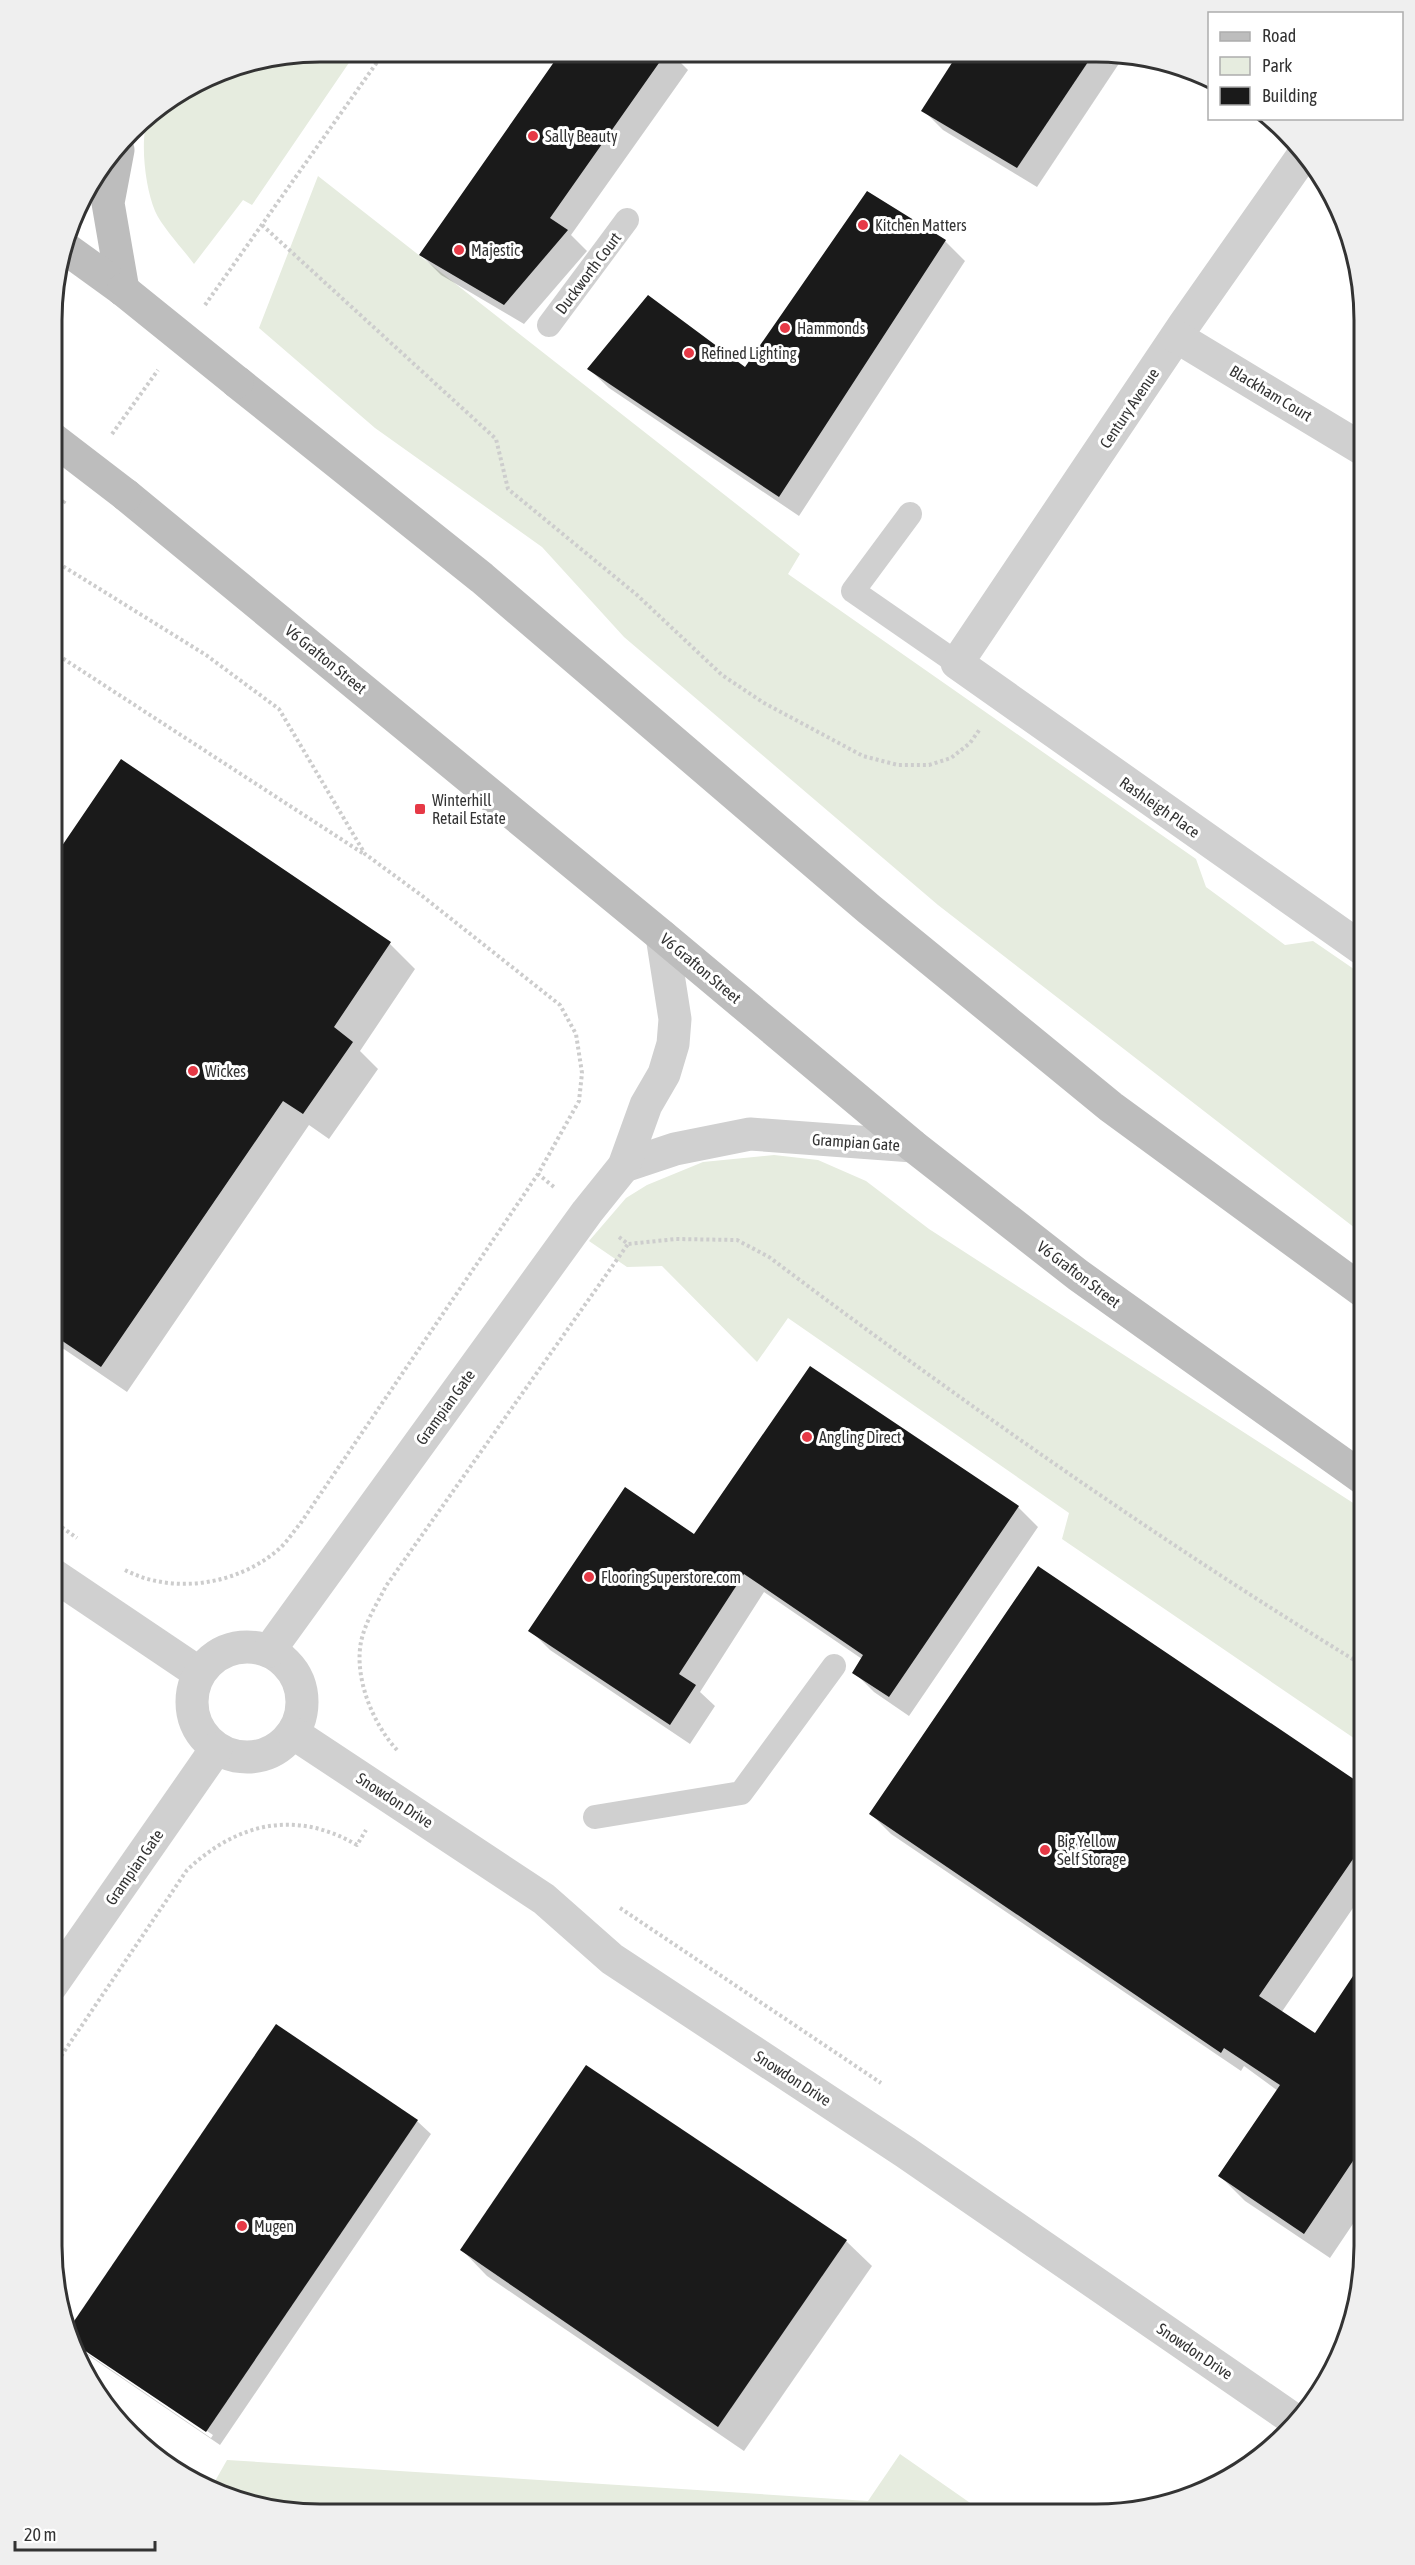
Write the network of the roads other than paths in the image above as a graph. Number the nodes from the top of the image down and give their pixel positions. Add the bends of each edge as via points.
1 (116, 162) edge
2 (1299, 162) edge
3 (627, 220) dead end
4 (70, 252) edge
5 (123, 290) junction
6 (549, 325) dead end
7 (1177, 337) junction
8 (1354, 444) edge
9 (62, 446) edge
10 (910, 514) dead end
11 (957, 663) junction
12 (662, 936) junction
13 (1354, 943) edge
14 (913, 1146) junction
15 (624, 1166) junction
16 (1354, 1285) edge
17 (1354, 1472) edge
18 (62, 1581) edge
19 (269, 1651) junction
20 (834, 1666) dead end
21 (199, 1672) junction
22 (292, 1733) junction
23 (216, 1749) junction
24 (595, 1817) dead end
25 (62, 1970) edge
26 (1288, 2416) edge

1 - 5 street via 108,203
2 - 7 street, Century Avenue
3 - 6 lane, Duckworth Court
4 - 5 street
5 - 16 street, bridge via 482,578 869,909 1111,1107
7 - 8 street, Blackham Court
7 - 11 street, Century Avenue
9 - 12 street, V6 Grafton Street, bridge
10 - 11 lane via 853,591
11 - 13 street, Rashleigh Place
12 - 14 street, V6 Grafton Street
12 - 15 street, Grampian Gate via 675,1019 672,1044 664,1074 646,1105
14 - 15 street, Grampian Gate via 750,1134 675,1149
14 - 17 street, V6 Grafton Street via 1078,1275
15 - 19 street, Grampian Gate
18 - 21 street
19 - 21 street via 244,1646 217,1655
19 - 22 street via 295,1673 302,1691 302,1709
20 - 24 lane via 741,1793
21 - 23 street via 191,1706 196,1725
22 - 23 street via 277,1748 250,1757
22 - 26 street, Snowdon Drive via 544,1899 612,1959 905,2152
23 - 25 street, Grampian Gate

